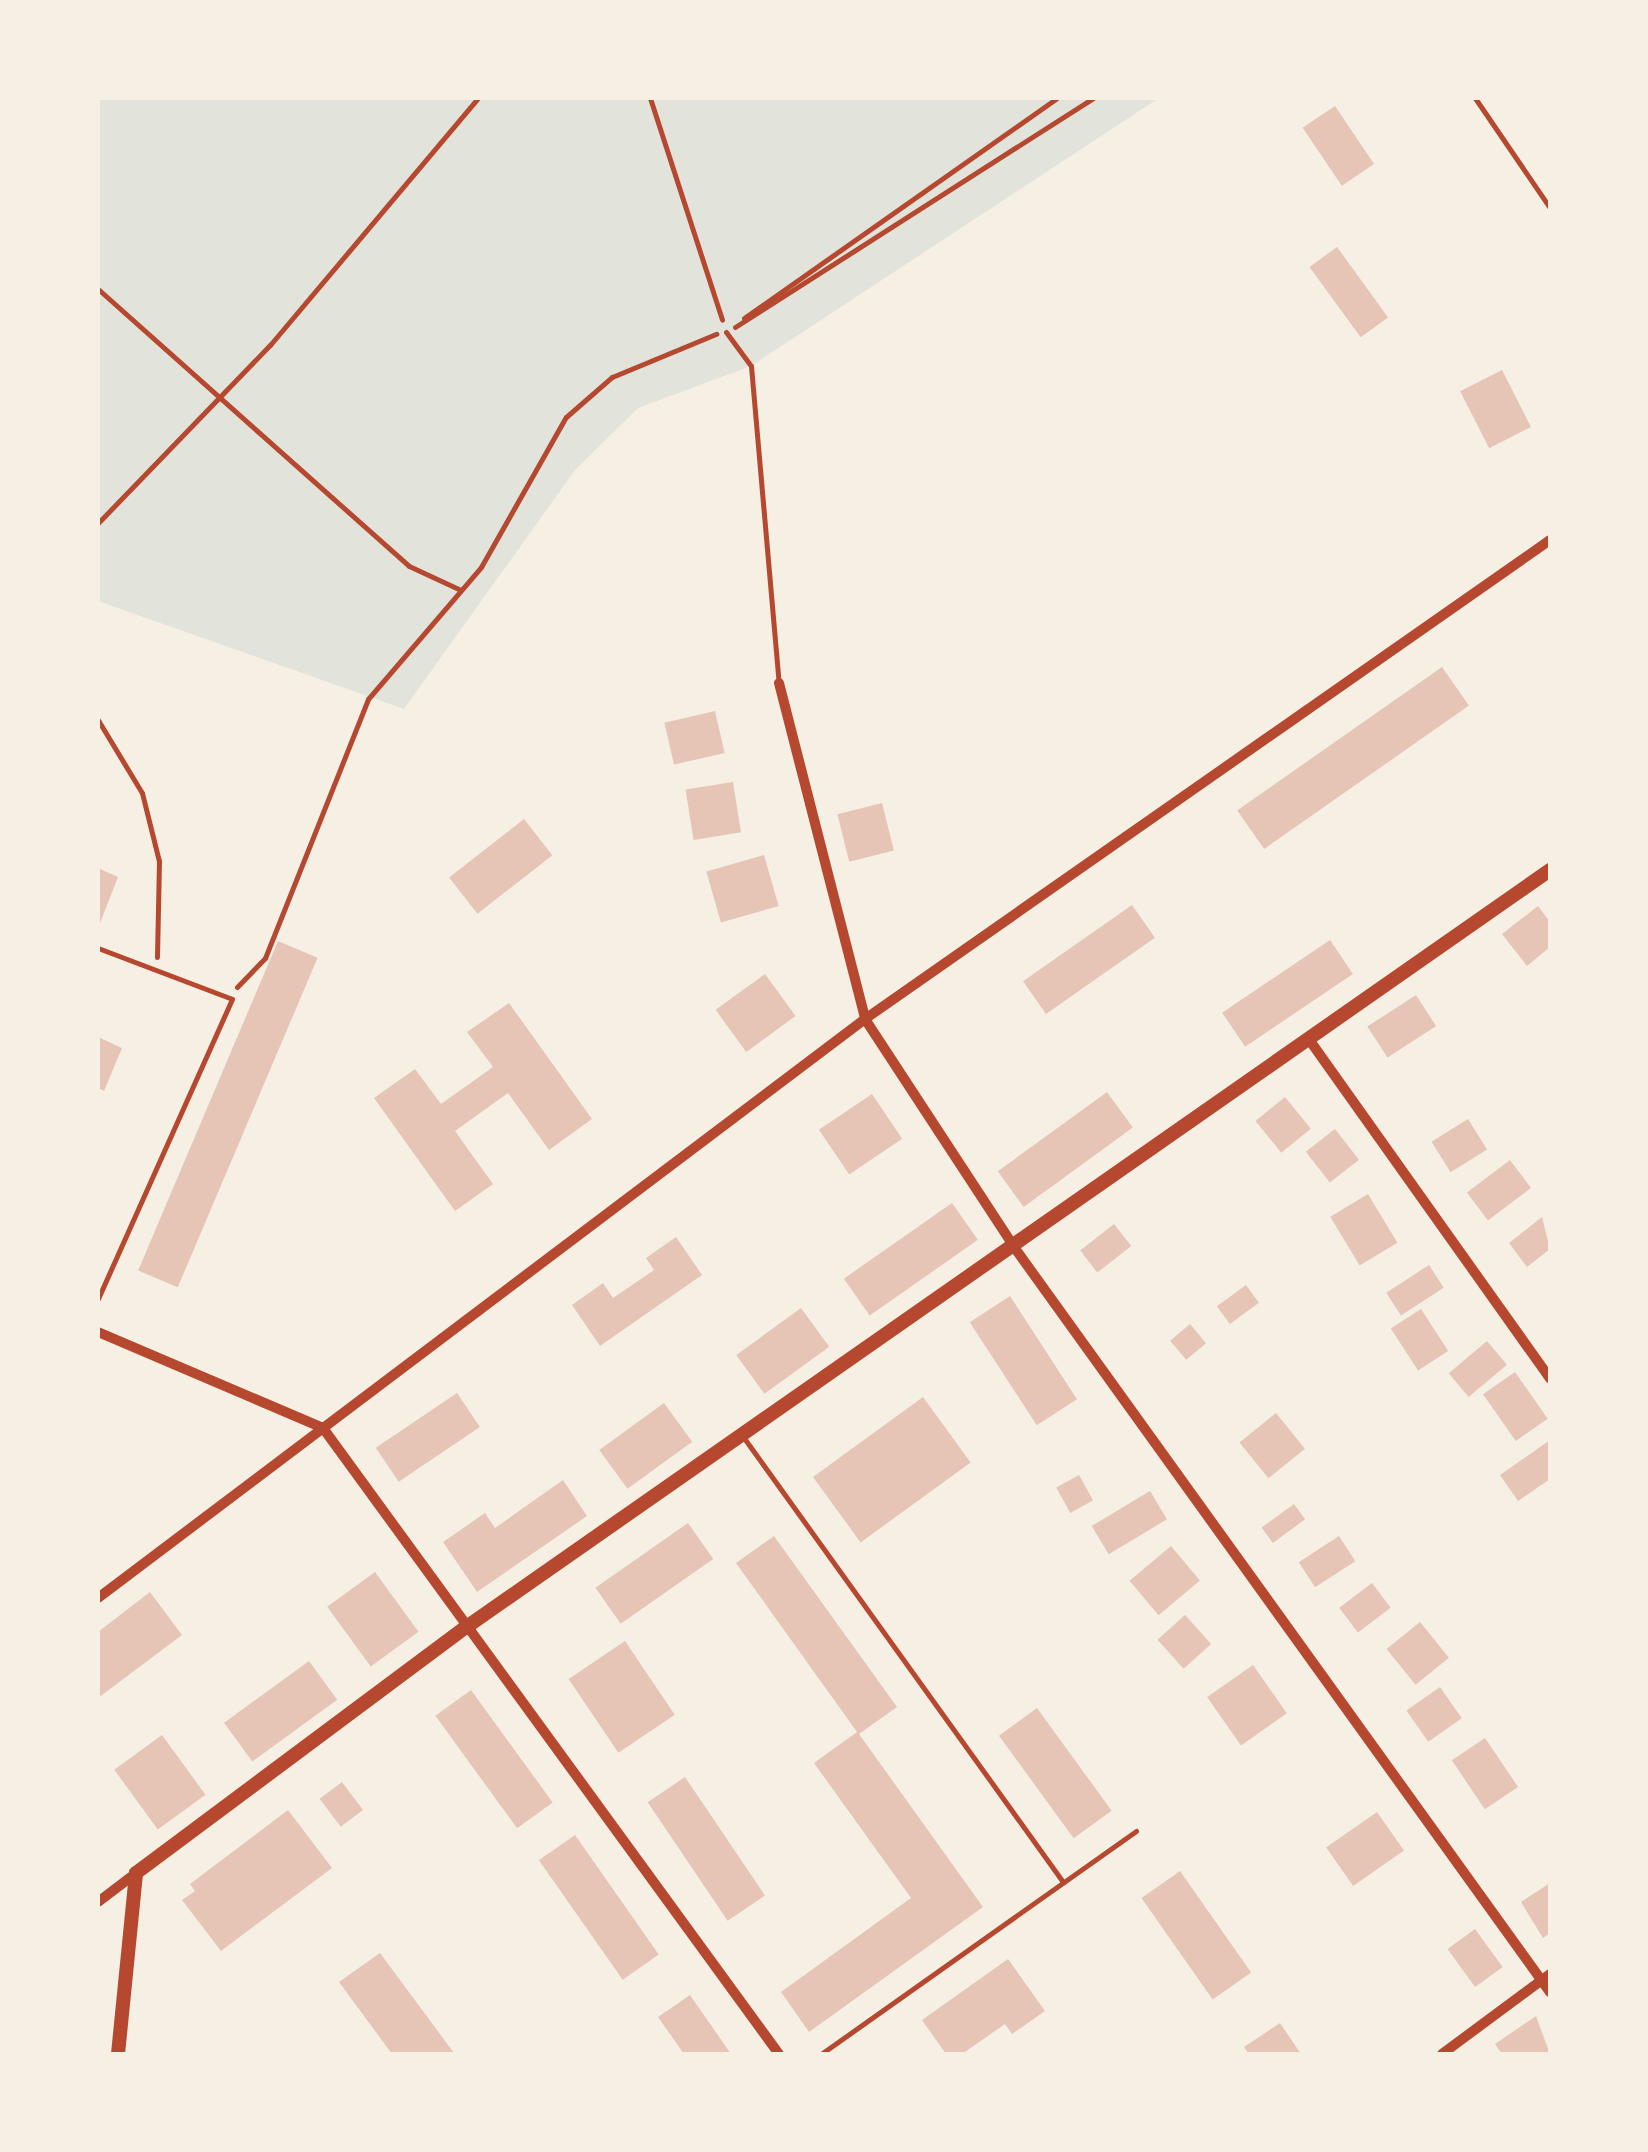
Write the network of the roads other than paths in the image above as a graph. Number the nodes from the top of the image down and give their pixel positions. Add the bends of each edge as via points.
1 (1475, 98) edge
2 (1550, 208) edge
3 (726, 332) road end
4 (1550, 540) edge
5 (779, 683) joint
6 (1550, 870) edge
7 (98, 948) edge
8 (865, 1020) junction
9 (1308, 1038) junction
10 (1014, 1247) junction
11 (98, 1298) edge
12 (98, 1332) edge
13 (1550, 1379) edge
14 (323, 1428) junction
15 (742, 1436) junction
16 (98, 1598) edge
17 (465, 1628) junction
18 (1136, 1830) dead end
19 (136, 1872) junction
20 (1062, 1882) junction
21 (98, 1902) edge
22 (1546, 1977) edge
23 (1550, 1992) edge
24 (118, 2054) edge
25 (778, 2054) edge
26 (821, 2054) edge
27 (1442, 2054) edge

1 - 2 lane
3 - 5 lane via 751,366
4 - 8 street
5 - 8 street
6 - 9 street
7 - 11 lane via 232,999
8 - 10 street
8 - 14 street
9 - 10 street
9 - 13 street
10 - 15 street
10 - 22 street
12 - 14 street
14 - 16 street
14 - 17 street
15 - 17 street
15 - 20 lane
17 - 19 street
17 - 25 street
18 - 20 lane
19 - 21 street
19 - 24 street
20 - 26 lane
22 - 23 street
22 - 27 street

